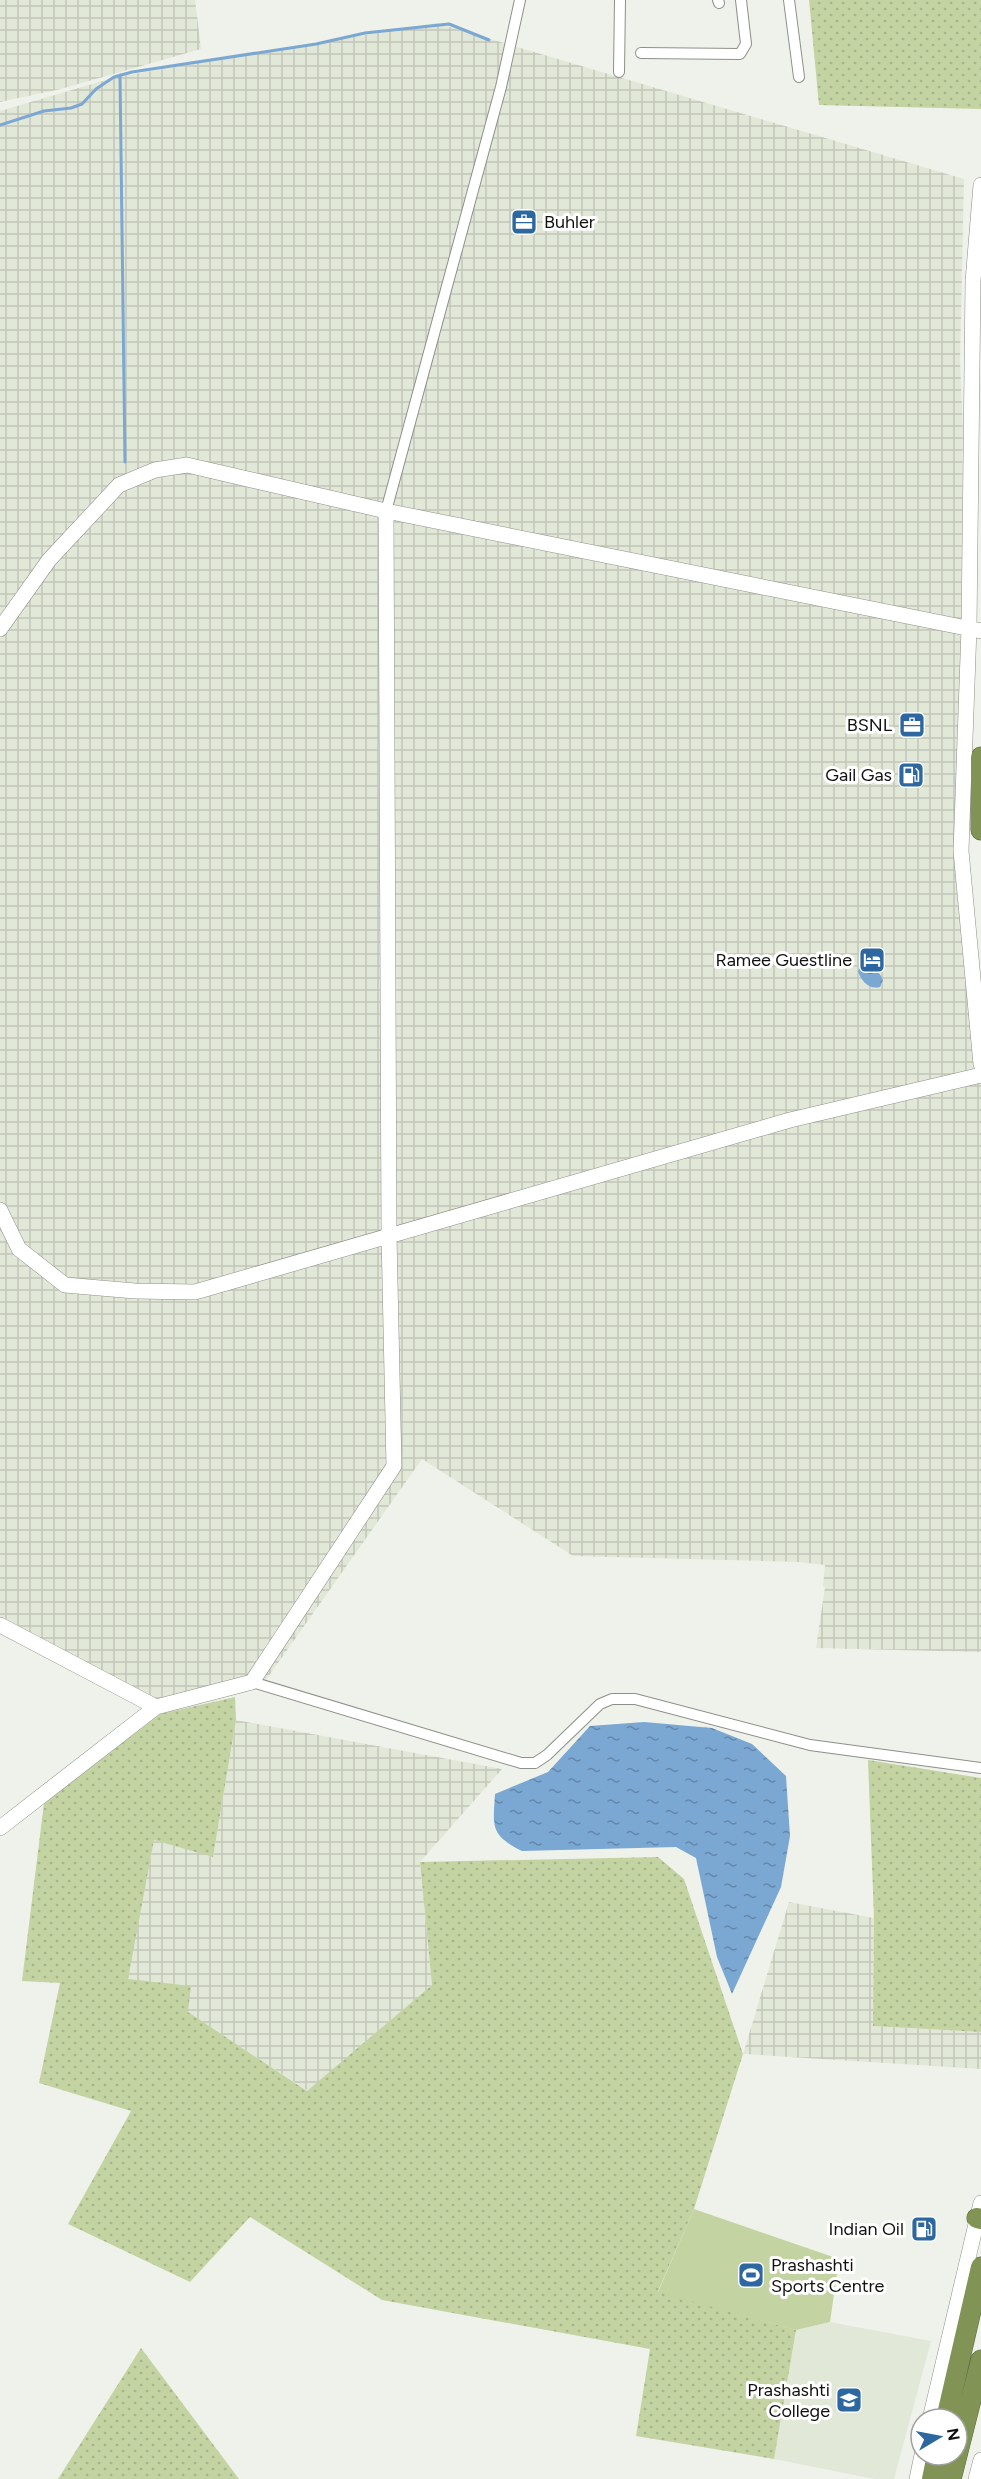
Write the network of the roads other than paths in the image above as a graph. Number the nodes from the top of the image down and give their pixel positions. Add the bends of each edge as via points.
1 (520, 0) edge
2 (620, 0) edge
3 (741, 0) edge
4 (789, 0) edge
5 (641, 53) dead end
6 (619, 72) dead end
7 (799, 77) dead end
8 (981, 184) edge
9 (386, 512) junction
10 (0, 629) edge
11 (975, 629) edge
12 (981, 757) edge
13 (981, 830) edge
14 (981, 1064) edge
15 (981, 1074) edge
16 (0, 1210) edge
17 (389, 1235) junction
18 (0, 1625) edge
19 (252, 1682) junction
20 (156, 1707) junction
21 (981, 1768) edge
22 (0, 1828) edge
23 (980, 2213) edge
24 (981, 2267) edge
25 (981, 2360) edge
26 (933, 2407) edge
27 (949, 2407) edge
28 (981, 2460) edge
29 (951, 2479) edge
30 (976, 2479) edge

1 - 9 street via 501,87
2 - 6 street
3 - 5 street via 746,44 740,54
4 - 7 street
8 - 11 street via 973,281
9 - 10 street via 187,465 155,470 119,485 81,523
9 - 11 street
9 - 17 street
11 - 14 street via 961,851
12 - 13 highway
15 - 17 street via 790,1120
16 - 17 street via 19,1249 65,1285 135,1291 195,1292
17 - 19 street via 394,1466
18 - 20 street
19 - 20 street
19 - 21 street via 521,1763 535,1763 547,1755 600,1704 612,1699 635,1699 810,1745
20 - 22 street
23 - 26 street
24 - 27 highway
25 - 29 highway
28 - 30 street

